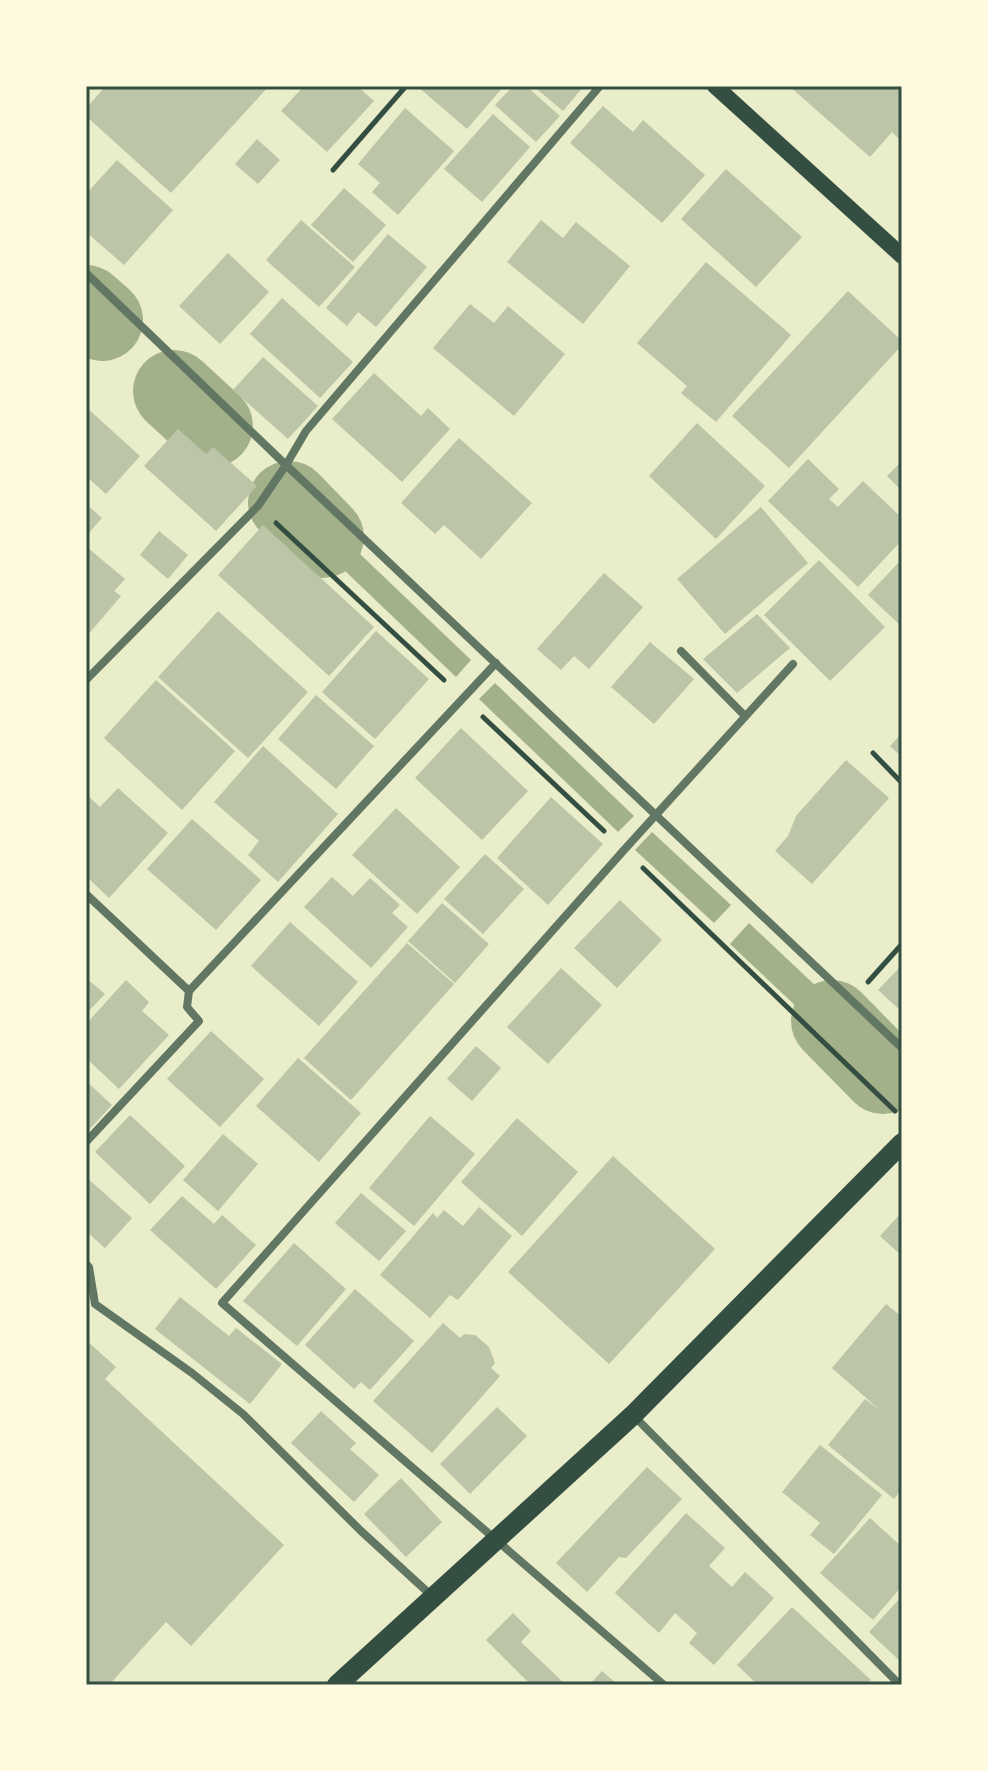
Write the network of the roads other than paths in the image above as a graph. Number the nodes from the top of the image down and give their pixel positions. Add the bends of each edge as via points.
1 (600, 86) edge
2 (715, 86) edge
3 (902, 256) edge
4 (86, 273) edge
5 (286, 465) junction
6 (681, 651) dead end
7 (496, 663) junction
8 (793, 664) dead end
9 (86, 680) edge
10 (745, 716) junction
11 (656, 814) junction
12 (86, 894) edge
13 (189, 991) junction
14 (902, 1048) edge
15 (86, 1142) edge
16 (902, 1143) edge
17 (86, 1264) edge
18 (633, 1415) junction
19 (496, 1538) junction
20 (434, 1597) junction
21 (337, 1685) edge
22 (664, 1685) edge
23 (900, 1685) edge

1 - 5 street via 306,431
2 - 3 main road
4 - 5 street
5 - 7 street
5 - 9 street via 258,506
6 - 10 street
7 - 11 street
7 - 13 street
8 - 10 street
10 - 11 street
11 - 14 street
11 - 19 street via 222,1303
12 - 13 street
13 - 15 street via 187,1007 199,1021
16 - 18 main road
17 - 20 street via 95,1304 243,1414
18 - 19 main road
18 - 23 street
19 - 20 main road
19 - 22 street
20 - 21 main road

